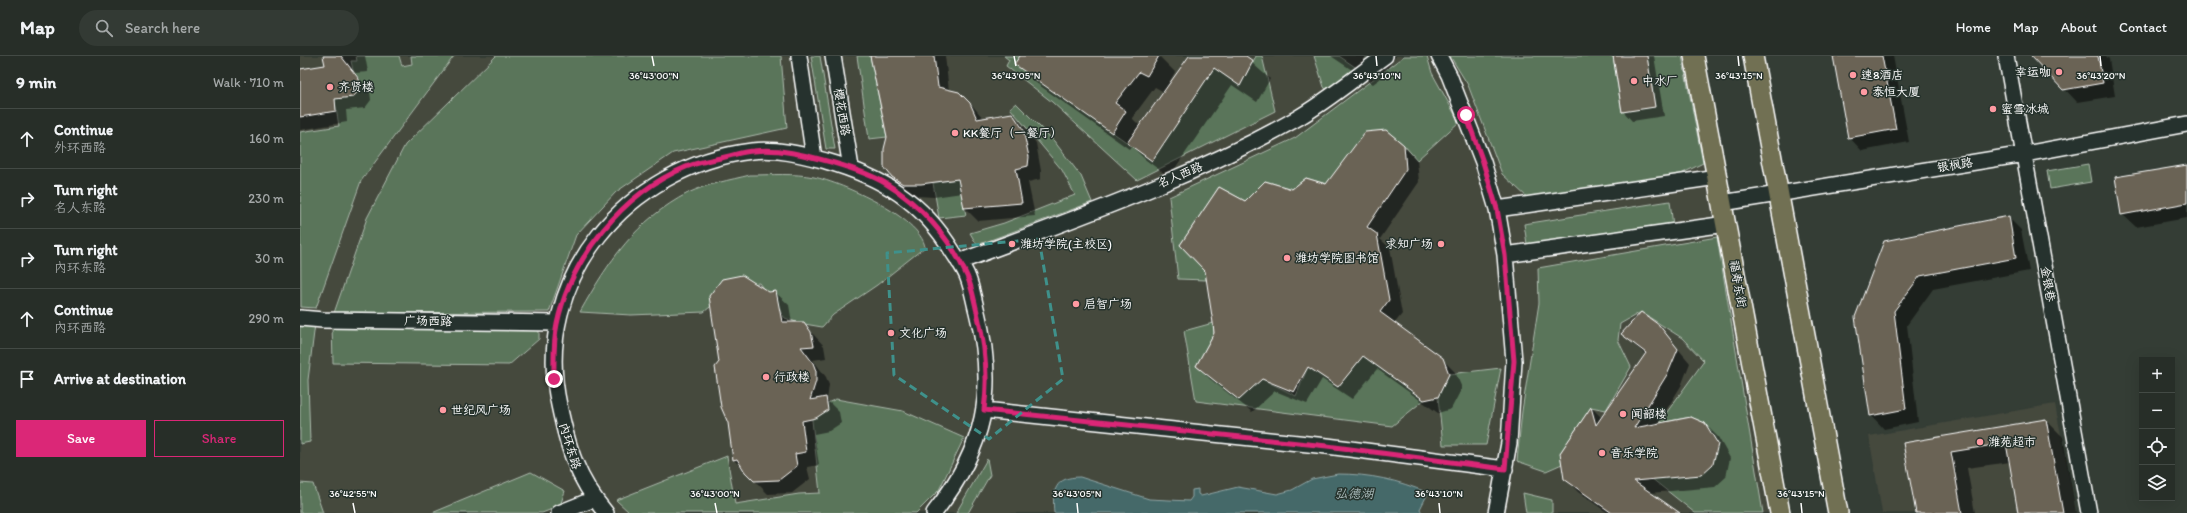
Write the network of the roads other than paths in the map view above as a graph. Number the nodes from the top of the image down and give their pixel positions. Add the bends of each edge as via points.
1 (799, 56) edge
2 (833, 56) edge
3 (1385, 56) edge
4 (1439, 56) edge
5 (1694, 56) edge
6 (1753, 56) edge
7 (2006, 56) edge
8 (2187, 124) edge
9 (2025, 154) junction
10 (814, 158) junction
11 (851, 168) junction
12 (1717, 177) junction
13 (1779, 195) junction
14 (1722, 203) junction
15 (1497, 209) junction
16 (1726, 224) junction
17 (1505, 255) junction
18 (959, 262) junction
19 (300, 318) edge
20 (557, 323) junction
21 (984, 410) junction
22 (1505, 469) junction
23 (594, 499) junction
24 (1496, 511) edge
25 (559, 513) edge
26 (606, 513) edge
27 (934, 513) edge
28 (1780, 513) edge
29 (1838, 513) edge
30 (2089, 513) edge

1 - 10 street
2 - 11 street, 樱花西路
3 - 18 street, 名人西路 via 1297,118 1224,156 1114,203
4 - 15 street via 1466,115
5 - 12 main road, 福寿东街
6 - 13 main road
7 - 9 street, 金银巷
8 - 9 street, 银枫路
9 - 13 street, 银枫路
9 - 30 street, 金银巷
10 - 11 street, 内环东路
10 - 20 street, 内环东路 via 780,151 754,151 686,167 656,184 627,204 582,258
11 - 18 street, 内环东路 via 885,183 917,207 942,235
12 - 14 main road, 福寿东街
12 - 15 street
13 - 14 street, 银枫路
13 - 29 main road
14 - 16 main road, 福寿东街
15 - 17 street
16 - 17 street
16 - 28 main road, 福寿东街
17 - 22 street via 1514,361
18 - 21 street, 内环东路 via 968,277 984,341 987,384
19 - 20 street, 广场西路
20 - 23 street, 内环东路 via 554,351 556,394 572,461
21 - 22 street via 1320,446
21 - 27 street via 974,449 960,476
22 - 24 street
23 - 25 street
23 - 26 street, 内环东路

